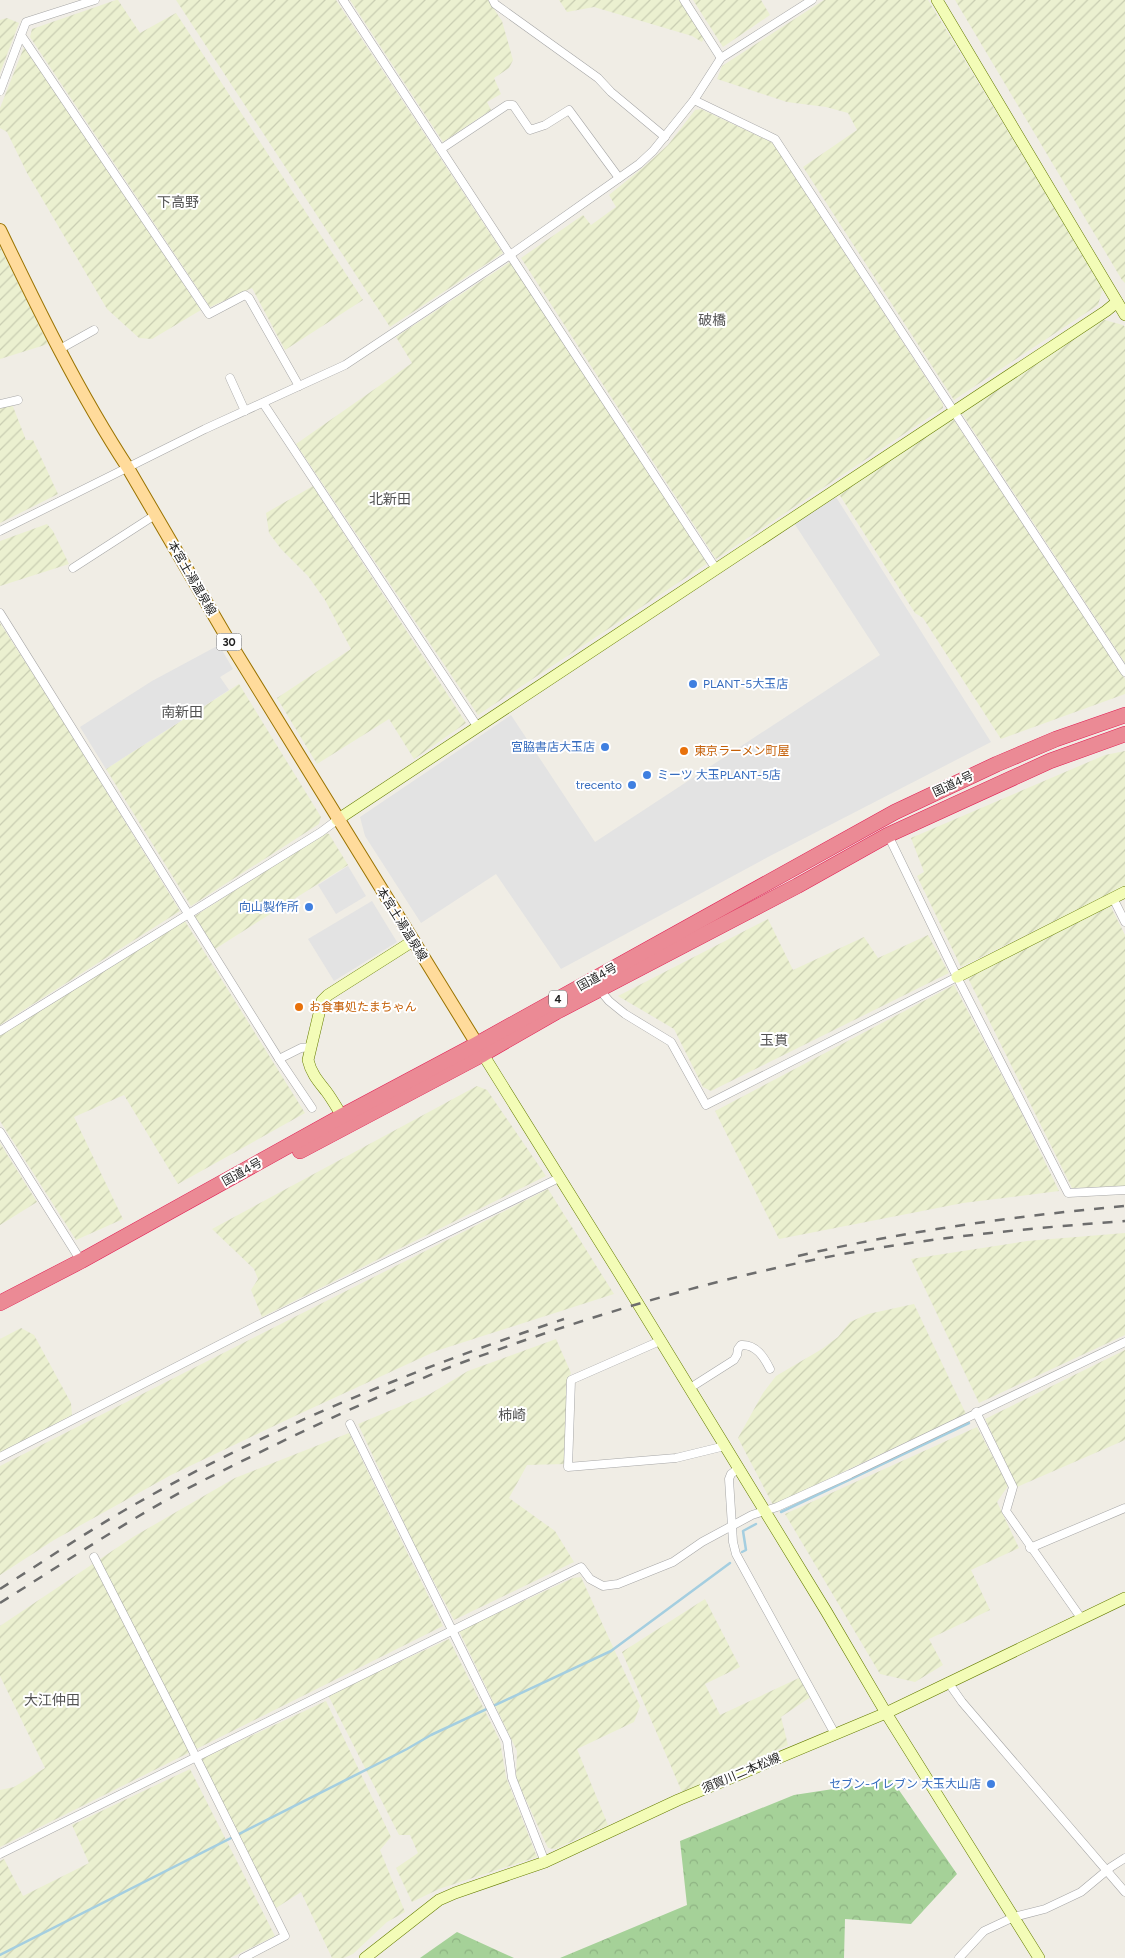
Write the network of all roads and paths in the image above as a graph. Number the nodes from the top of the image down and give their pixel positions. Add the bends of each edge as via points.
1 (95, 0) edge
2 (343, 0) edge
3 (493, 0) edge
4 (684, 0) edge
5 (812, 0) edge
6 (937, 0) edge
7 (21, 35) junction
8 (721, 58) junction
9 (0, 91) edge
10 (694, 100) junction
11 (665, 137) junction
12 (441, 149) junction
13 (619, 178) junction
14 (0, 230) edge
15 (510, 255) junction
16 (1121, 300) edge
17 (1125, 315) edge
18 (94, 330) dead end
19 (60, 349) junction
20 (230, 378) dead end
21 (299, 386) junction
22 (18, 400) dead end
23 (263, 403) junction
24 (0, 404) edge
25 (244, 411) junction
26 (954, 412) junction
27 (128, 468) junction
28 (155, 515) junction
29 (0, 531) edge
30 (72, 568) dead end
31 (716, 569) junction
32 (0, 613) edge
33 (1125, 672) edge
34 (1125, 714) edge
35 (478, 726) junction
36 (1125, 734) edge
37 (337, 820) junction
38 (888, 835) junction
39 (1125, 892) edge
40 (1113, 898) junction
41 (188, 915) junction
42 (1125, 922) edge
43 (413, 941) junction
44 (957, 977) junction
45 (599, 989) junction
46 (0, 1031) edge
47 (311, 1047) junction
48 (480, 1049) junction
49 (279, 1059) junction
50 (312, 1108) dead end
51 (342, 1116) junction
52 (0, 1132) edge
53 (559, 1178) junction
54 (1125, 1190) edge
55 (81, 1261) junction
56 (0, 1303) edge
57 (0, 1313) edge
58 (660, 1341) junction
59 (1125, 1342) edge
60 (770, 1369) dead end
61 (690, 1388) junction
62 (976, 1412) junction
63 (350, 1424) dead end
64 (725, 1446) junction
65 (0, 1457) edge
66 (739, 1468) junction
67 (1125, 1508) edge
68 (765, 1511) junction
69 (732, 1526) junction
70 (1030, 1548) junction
71 (94, 1557) dead end
72 (1125, 1598) edge
73 (1081, 1618) junction
74 (452, 1629) junction
75 (948, 1682) junction
76 (886, 1712) junction
77 (835, 1734) junction
78 (196, 1757) junction
79 (0, 1854) edge
80 (1125, 1858) edge
81 (545, 1862) junction
82 (1106, 1871) junction
83 (1125, 1892) edge
84 (1014, 1917) junction
85 (244, 1958) edge
86 (365, 1958) edge
87 (959, 1958) edge
88 (1039, 1958) edge

1 - 7 street via 26,22
2 - 12 street
3 - 11 street via 598,78
4 - 8 street
5 - 8 street
6 - 16 street
7 - 9 street
7 - 21 street via 209,314 245,295 249,298
8 - 10 street
10 - 11 street
10 - 26 street via 775,139
11 - 13 street
12 - 13 street via 507,104 513,105 530,130 569,110
12 - 15 street
13 - 15 street
14 - 19 main road, 本宮土湯温泉線 / 30
15 - 21 street via 345,365
15 - 31 street
16 - 17 street
16 - 26 street
18 - 19 street
19 - 27 main road, 本宮土湯温泉線 / 30
20 - 25 street
21 - 23 street
22 - 24 street
23 - 25 street
23 - 35 street
25 - 27 street
26 - 31 street
26 - 33 street
27 - 28 main road, 本宮土湯温泉線 / 30
27 - 29 street
28 - 30 street
28 - 37 main road, 本宮土湯温泉線 / 30
31 - 35 street
32 - 41 street
34 - 48 highway, 国道4号 / 4 via 997,764 895,812
35 - 37 street
36 - 38 highway, 国道4号 / 4 via 1050,761
37 - 41 street
37 - 43 main road, 本宮土湯温泉線 / 30
38 - 44 street
38 - 45 highway, 国道4号 / 4
39 - 40 street
40 - 42 street
40 - 44 street
41 - 46 street
41 - 49 street
43 - 47 street via 322,1001
43 - 48 main road, 本宮土湯温泉線 / 30
44 - 45 street via 706,1104 671,1042 625,1014
44 - 54 street via 1068,1193
45 - 48 highway, 国道4号 / 4
47 - 49 street via 301,1048
47 - 51 street via 310,1069
48 - 51 highway, 国道4号 / 4
48 - 53 street
48 - 57 highway, 国道4号 / 4
49 - 50 street
51 - 55 highway, 国道4号 / 4
52 - 55 street
53 - 58 street
53 - 65 street via 262,1323
55 - 56 highway, 国道4号 / 4
58 - 61 street
58 - 64 street via 571,1380 568,1467 676,1458
59 - 62 street
60 - 61 street via 760,1352 749,1345 742,1345 734,1360
61 - 64 street
62 - 68 street via 850,1474
62 - 70 street via 1013,1487 1006,1511
63 - 74 street
64 - 66 street
66 - 68 street
66 - 69 street via 729,1479
67 - 70 street
68 - 69 street
68 - 76 street
69 - 74 street via 673,1562 618,1584 603,1586 590,1579 581,1567
69 - 77 street via 736,1554
70 - 73 street
71 - 78 street
72 - 73 street, 須賀川二本松線
73 - 75 street, 須賀川二本松線
74 - 78 street
74 - 81 street via 507,1741 512,1778
75 - 76 street, 須賀川二本松線
75 - 82 street
76 - 77 street, 須賀川二本松線
76 - 84 street
77 - 81 street, 須賀川二本松線 via 678,1800
78 - 79 street
78 - 85 street via 285,1936
80 - 82 street
81 - 86 street, 須賀川二本松線 via 439,1900
82 - 83 street
82 - 84 street via 1080,1892 1044,1909
84 - 87 street via 984,1931
84 - 88 street

